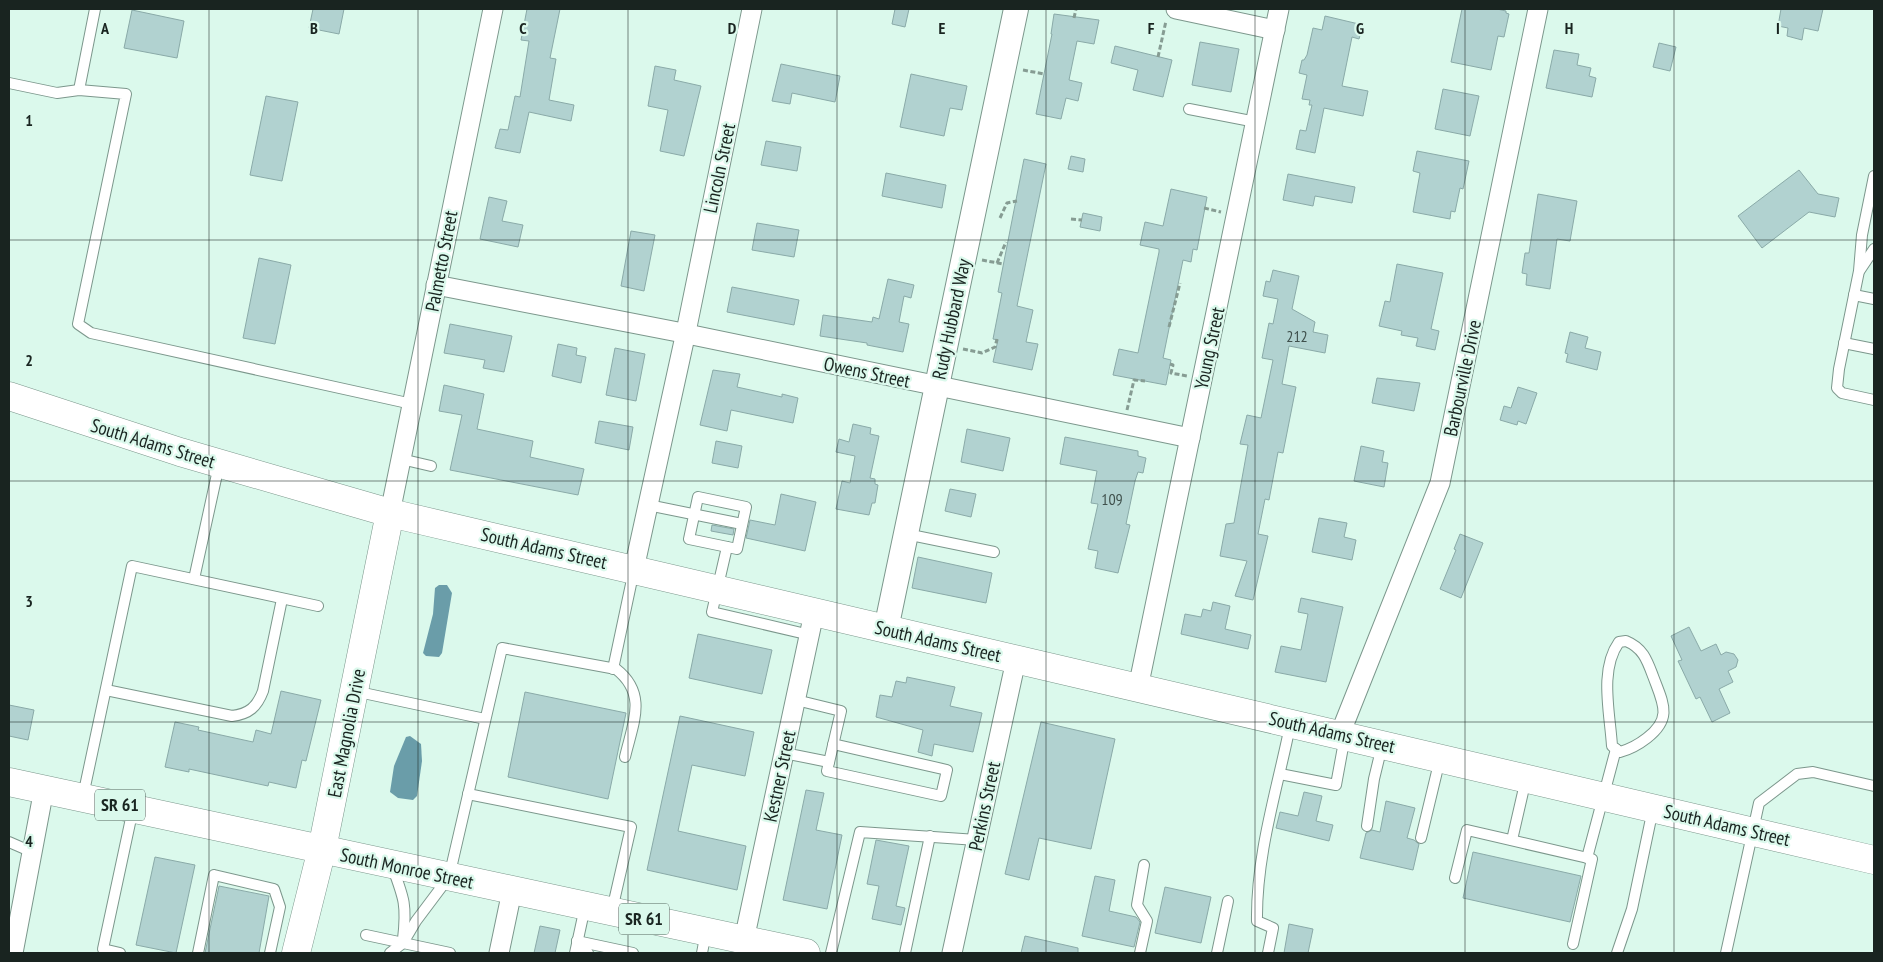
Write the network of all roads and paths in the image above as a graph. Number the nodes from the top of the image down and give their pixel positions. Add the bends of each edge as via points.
1 (95, 9) edge
2 (493, 9) edge
3 (752, 9) edge
4 (1016, 9) edge
5 (1076, 9) edge
6 (1279, 9) edge
7 (1538, 9) edge
8 (1171, 14) edge
9 (1074, 18) dead end
10 (1275, 30) junction
11 (1158, 57) dead end
12 (9, 83) edge
13 (79, 90) junction
14 (1189, 108) dead end
15 (1256, 122) junction
16 (1874, 176) edge
17 (1017, 201) dead end
18 (1000, 218) dead end
19 (1071, 219) dead end
20 (1082, 220) dead end
21 (1006, 242) dead end
22 (1874, 248) edge
23 (997, 263) dead end
24 (1859, 271) junction
25 (1180, 284) dead end
26 (436, 285) junction
27 (1854, 295) junction
28 (1874, 299) edge
29 (1169, 326) dead end
30 (685, 334) junction
31 (996, 339) dead end
32 (1844, 343) junction
33 (945, 347) junction
34 (1874, 349) edge
35 (1170, 364) dead end
36 (1202, 379) junction
37 (1145, 381) dead end
38 (937, 387) junction
39 (9, 396) edge
40 (1874, 400) edge
41 (412, 404) junction
42 (1124, 425) junction
43 (1190, 438) junction
44 (401, 459) junction
45 (219, 464) junction
46 (431, 466) dead end
47 (648, 505) junction
48 (390, 513) junction
49 (694, 515) junction
50 (742, 524) junction
51 (906, 534) junction
52 (727, 547) junction
53 (994, 552) dead end
54 (634, 569) junction
55 (194, 579) junction
56 (282, 598) junction
57 (735, 603) junction
58 (318, 606) dead end
59 (798, 620) junction
60 (886, 629) junction
61 (1016, 660) junction
62 (613, 669) junction
63 (1138, 688) junction
64 (106, 690) junction
65 (354, 691) junction
66 (796, 700) junction
67 (486, 719) junction
68 (1291, 723) junction
69 (1343, 735) junction
70 (833, 744) junction
71 (1383, 744) junction
72 (1616, 749) junction
73 (784, 753) junction
74 (625, 757) dead end
75 (1440, 758) junction
76 (829, 762) junction
77 (1280, 774) junction
78 (1526, 778) junction
79 (9, 782) edge
80 (1874, 786) edge
81 (44, 789) junction
82 (468, 794) junction
83 (1602, 796) junction
84 (83, 797) junction
85 (133, 808) junction
86 (1654, 808) junction
87 (1367, 826) dead end
88 (1752, 831) junction
89 (930, 836) junction
90 (1421, 838) dead end
91 (977, 840) junction
92 (1512, 840) junction
93 (9, 842) edge
94 (322, 849) junction
95 (32, 852) junction
96 (1587, 858) junction
97 (1874, 860) edge
98 (391, 864) junction
99 (1144, 865) dead end
100 (449, 877) junction
101 (1455, 878) dead end
102 (512, 891) junction
103 (1228, 901) dead end
104 (598, 909) junction
105 (366, 935) dead end
106 (744, 940) junction
107 (577, 941) junction
108 (403, 943) junction
109 (704, 943) edge
110 (1573, 944) dead end
111 (13, 953) edge
112 (120, 953) edge
113 (198, 953) edge
114 (270, 953) edge
115 (296, 953) edge
116 (390, 953) edge
117 (450, 953) edge
118 (499, 953) edge
119 (574, 953) edge
120 (588, 953) edge
121 (633, 953) edge
122 (806, 953) edge
123 (831, 953) edge
124 (905, 953) edge
125 (952, 953) edge
126 (1140, 953) edge
127 (1217, 953) edge
128 (1268, 953) edge
129 (1617, 953) edge
130 (1726, 953) edge

1 - 13 lane
2 - 26 street, Palmetto Street
3 - 30 street, Lincoln Street
4 - 33 street, Rudy Hubbard Way
5 - 9 path
6 - 10 street, Young Street
7 - 69 street, Barbourville Drive via 1440,483
8 - 10 street
8 - 11 path
10 - 15 street, Young Street
12 - 13 lane via 56,93
13 - 41 lane via 126,94 78,324 91,333
14 - 15 lane
15 - 36 street, Young Street
16 - 24 lane via 1862,235
17 - 18 path via 1008,203
19 - 20 path
21 - 23 path
22 - 24 lane
24 - 27 lane
25 - 29 path
26 - 30 street, Owens Street
26 - 41 street, Palmetto Street
27 - 28 lane
27 - 32 lane
30 - 38 street, Owens Street
30 - 47 street, Lincoln Street
31 - 33 path via 995,347 988,352
32 - 34 lane
32 - 40 lane via 1837,388 1842,393
33 - 38 street, Rudy Hubbard Way
35 - 36 path via 1173,365 1171,372
36 - 43 street, Young Street
37 - 42 path via 1134,380
38 - 42 street, Owens Street
38 - 51 street, Rudy Hubbard Way
39 - 45 main road, South Adams Street
41 - 44 street, Palmetto Street
42 - 43 street, Owens Street
43 - 63 street, Young Street
44 - 46 lane
44 - 48 street, Palmetto Street
45 - 48 main road, South Adams Street
45 - 55 lane
47 - 49 lane
47 - 54 street, Lincoln Street
48 - 54 main road, South Adams Street
48 - 65 main road, East Magnolia Drive
49 - 50 lane
49 - 50 lane via 698,496 746,507
49 - 52 lane via 689,539
50 - 52 lane via 736,549
51 - 53 lane
51 - 60 street, Rudy Hubbard Way
52 - 57 lane
54 - 57 main road, South Adams Street
54 - 62 lane
55 - 56 lane
55 - 64 lane via 132,566
56 - 58 lane
56 - 64 lane via 263,691 258,703 243,714 232,716
57 - 59 main road, South Adams Street
59 - 60 main road, South Adams Street
59 - 66 street, Kestner Street
60 - 61 main road, South Adams Street
61 - 63 main road, South Adams Street
61 - 91 street, Perkins Street
62 - 67 lane via 502,648
62 - 74 lane via 628,679 635,691 634,716
63 - 68 main road, South Adams Street
64 - 84 lane
65 - 67 lane
65 - 94 main road, East Magnolia Drive
66 - 70 lane via 841,711
66 - 73 street, Kestner Street
67 - 82 lane
68 - 69 main road, South Adams Street
68 - 77 lane
69 - 71 main road, South Adams Street
69 - 77 lane via 1336,785
70 - 76 lane
70 - 76 lane via 947,770 941,796 827,771
71 - 75 main road, South Adams Street
71 - 87 lane
72 - 72 lane via 1620,752 1633,748 1662,724 1664,714 1664,705 1644,653 1626,641 1619,642 1614,650 1608,671 1612,746
72 - 83 lane
73 - 76 lane
73 - 106 street, Kestner Street
75 - 78 main road, South Adams Street
75 - 90 lane
77 - 128 lane via 1264,843 1257,894 1257,921 1273,928
78 - 83 main road, South Adams Street
78 - 92 lane
79 - 81 main road, South Monroe Street / SR 61
80 - 88 lane via 1812,772 1797,774 1759,803
81 - 84 main road, South Monroe Street / SR 61
81 - 95 street
82 - 100 lane
82 - 104 lane via 631,827
83 - 86 main road, South Adams Street
83 - 96 lane
84 - 85 main road, South Monroe Street / SR 61
85 - 94 main road, South Monroe Street / SR 61
85 - 112 lane via 103,949
86 - 88 main road, South Adams Street
86 - 129 lane via 1632,909
88 - 97 main road, South Adams Street
88 - 130 lane
89 - 91 lane
89 - 123 lane via 860,832
89 - 124 lane
91 - 125 street, Perkins Street
92 - 96 lane
92 - 101 lane via 1467,830
93 - 95 lane
94 - 98 main road, South Monroe Street / SR 61
94 - 115 main road, East Magnolia Drive
95 - 111 street
96 - 110 lane via 1592,859
98 - 100 main road, South Monroe Street / SR 61
98 - 108 lane via 406,912
99 - 126 lane via 1137,905 1147,922
100 - 102 main road, South Monroe Street / SR 61
100 - 108 lane
102 - 104 main road, South Monroe Street / SR 61
102 - 118 street
103 - 127 lane
104 - 107 lane
104 - 109 main road, South Monroe Street / SR 61
105 - 108 lane
106 - 109 main road, South Monroe Street / SR 61
106 - 122 main road, South Monroe Street / SR 61
107 - 119 lane
107 - 120 lane
107 - 121 lane
108 - 116 lane
108 - 117 lane
113 - 114 lane via 214,875 274,889 280,907

